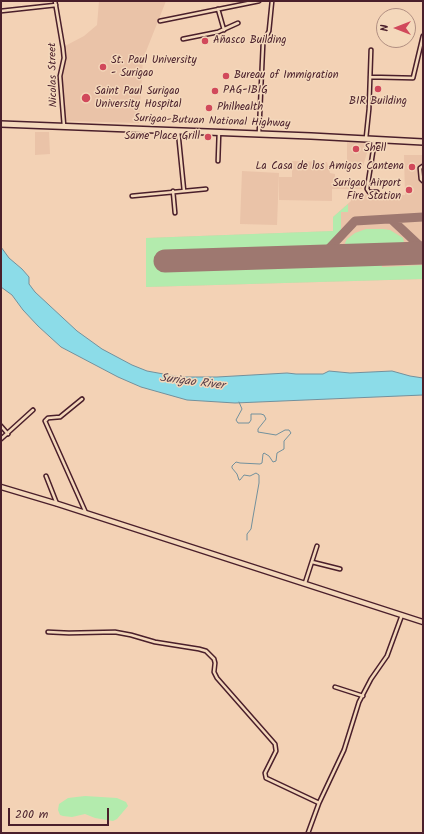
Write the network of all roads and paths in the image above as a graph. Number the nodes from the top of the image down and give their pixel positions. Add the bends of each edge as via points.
1 (259, 1) edge
2 (272, 1) edge
3 (55, 3) edge
4 (218, 9) junction
5 (1, 11) edge
6 (160, 21) dead end
7 (238, 23) dead end
8 (224, 30) junction
9 (423, 36) edge
10 (183, 39) dead end
11 (371, 50) dead end
12 (370, 77) junction
13 (1, 124) edge
14 (64, 126) junction
15 (178, 130) junction
16 (219, 132) junction
17 (259, 134) junction
18 (366, 138) junction
19 (375, 139) junction
20 (423, 142) edge
21 (218, 161) dead end
22 (423, 166) edge
23 (423, 181) edge
24 (206, 189) dead end
25 (172, 191) junction
26 (184, 191) junction
27 (377, 192) dead end
28 (132, 196) dead end
29 (175, 213) dead end
30 (82, 399) dead end
31 (33, 410) dead end
32 (1, 426) edge
33 (8, 434) junction
34 (1, 439) edge
35 (46, 476) dead end
36 (1, 488) edge
37 (58, 504) junction
38 (87, 514) junction
39 (317, 546) dead end
40 (312, 562) junction
41 (340, 569) dead end
42 (305, 584) junction
43 (402, 615) junction
44 (423, 622) edge
45 (48, 632) dead end
46 (336, 687) dead end
47 (363, 696) junction
48 (319, 803) junction
49 (308, 833) edge

1 - 4 street
2 - 17 street via 270,25 263,44
3 - 5 street
3 - 14 street, Nicolas Street via 64,58 60,76
4 - 6 street
4 - 8 street
7 - 8 street
8 - 10 street
9 - 12 street via 413,78
11 - 12 street
12 - 18 street
13 - 14 highway, Surigao-Butuan National Highway
14 - 15 highway, Surigao-Butuan National Highway
15 - 16 highway, Surigao-Butuan National Highway
15 - 26 street
16 - 17 highway, Surigao-Butuan National Highway
16 - 21 street
17 - 18 highway, Surigao-Butuan National Highway
18 - 19 highway, Surigao-Butuan National Highway
19 - 20 highway, Surigao-Butuan National Highway
19 - 27 street via 368,189 370,192
22 - 23 street via 420,167
24 - 26 street
25 - 26 street
25 - 28 street
25 - 29 street
30 - 38 street via 60,417 48,418 44,422
31 - 33 street
32 - 33 street
33 - 34 street
35 - 37 street
36 - 37 street
37 - 38 street
38 - 42 street
39 - 40 street
40 - 41 street
40 - 42 street
42 - 43 street
43 - 44 street
43 - 47 street via 387,656
45 - 48 street via 115,632 206,651 214,659 214,672 217,678 275,744 276,751 264,772 266,778
46 - 47 street
47 - 48 street via 344,750
48 - 49 street

